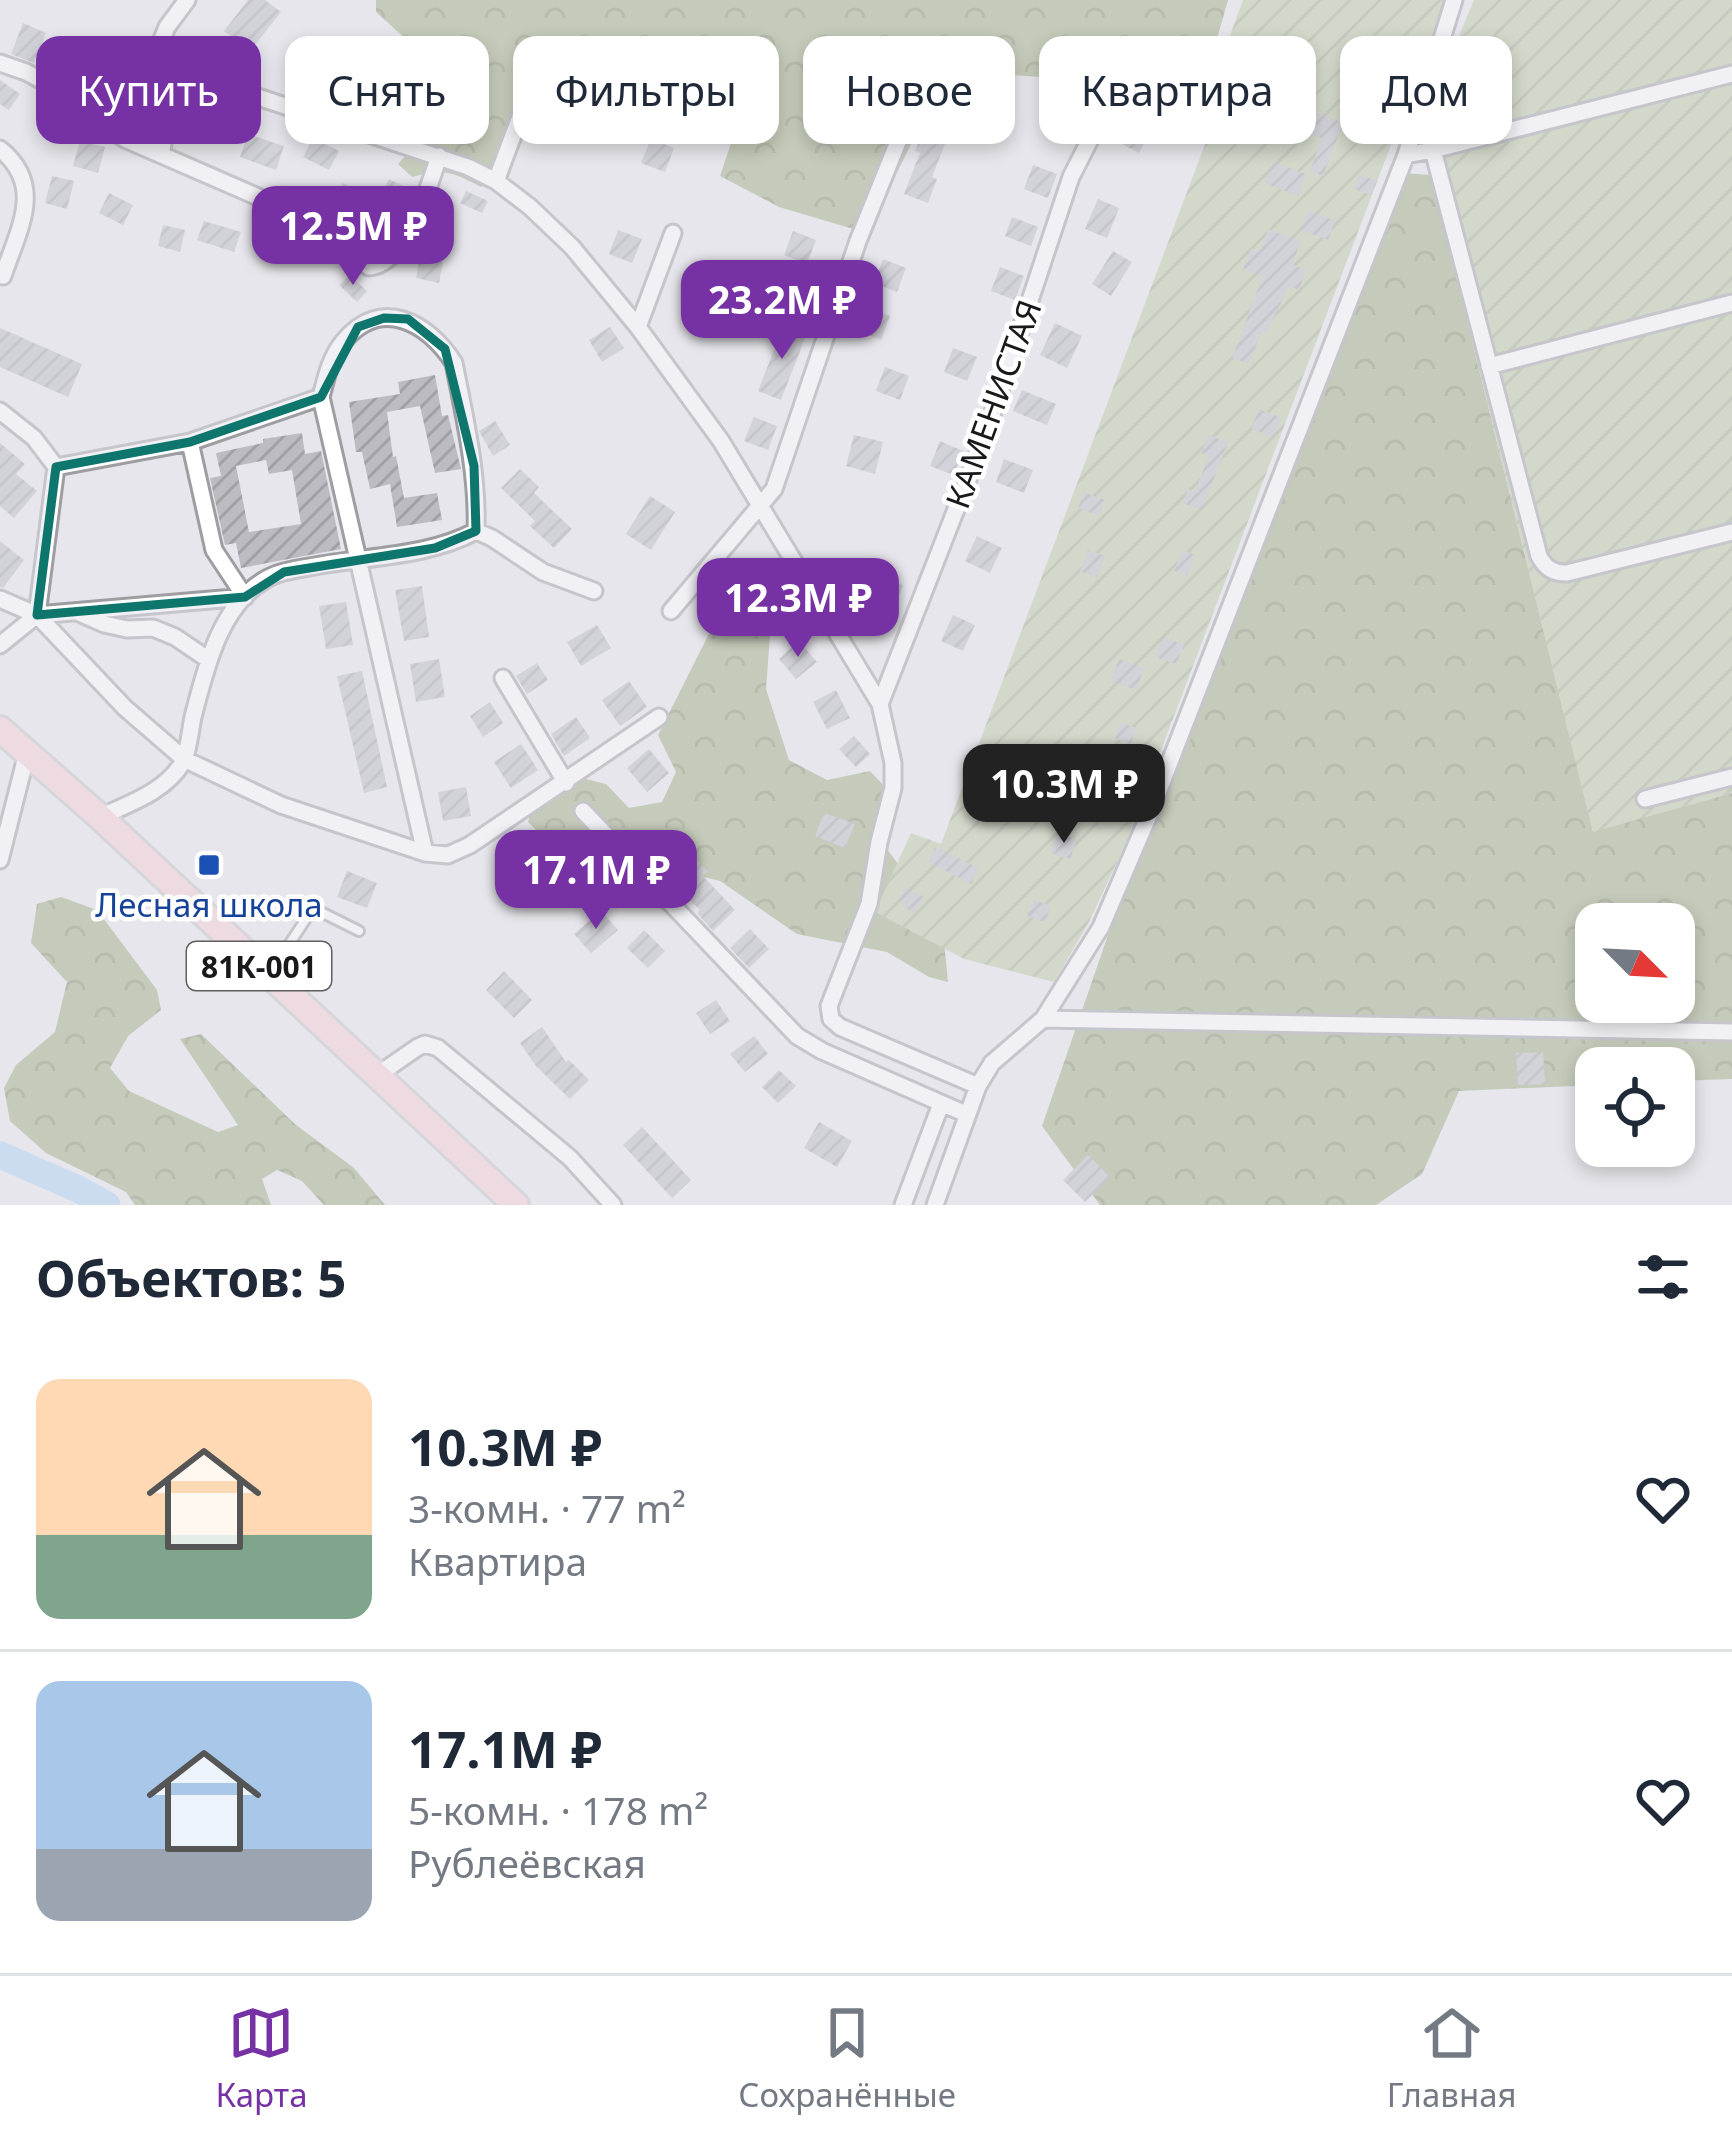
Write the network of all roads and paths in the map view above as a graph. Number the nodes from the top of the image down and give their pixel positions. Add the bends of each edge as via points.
1 (1454, 0) edge
2 (185, 1) edge
3 (163, 36) edge
4 (0, 63) edge
5 (1732, 74) edge
6 (36, 77) edge
7 (261, 99) edge
8 (513, 136) edge
9 (139, 144) edge
10 (163, 144) edge
11 (897, 144) edge
12 (1088, 144) edge
13 (0, 149) edge
14 (1433, 150) junction
15 (161, 155) junction
16 (1406, 155) junction
17 (440, 156) junction
18 (496, 182) junction
19 (673, 233) dead end
20 (3, 276) edge
21 (1732, 303) edge
22 (638, 327) junction
23 (1489, 366) junction
24 (321, 397) junction
25 (0, 411) edge
26 (190, 442) junction
27 (56, 467) junction
28 (760, 506) junction
29 (476, 531) junction
30 (1732, 532) edge
31 (358, 558) junction
32 (594, 591) dead end
33 (245, 597) junction
34 (0, 599) edge
35 (671, 610) dead end
36 (75, 611) junction
37 (37, 614) junction
38 (0, 645) edge
39 (208, 660) junction
40 (502, 678) dead end
41 (880, 704) junction
42 (659, 717) dead end
43 (0, 729) edge
44 (27, 753) junction
45 (184, 759) junction
46 (1732, 777) edge
47 (566, 783) junction
48 (1645, 799) dead end
49 (583, 811) dead end
50 (100, 817) junction
51 (425, 854) junction
52 (0, 860) edge
53 (359, 931) dead end
54 (269, 975) junction
55 (1043, 1019) junction
56 (1732, 1032) edge
57 (376, 1076) junction
58 (978, 1086) junction
59 (941, 1104) junction
60 (966, 1114) junction
61 (516, 1205) edge
62 (614, 1205) edge
63 (903, 1205) edge
64 (935, 1205) edge

1 - 16 street
2 - 3 street
4 - 6 street
5 - 14 street
7 - 17 street
8 - 18 street
9 - 15 street
10 - 15 street
11 - 28 street via 783,467
12 - 41 street, КАМЕНИСТАЯ
13 - 20 street via 24,175 27,193
14 - 16 street
14 - 23 street
15 - 17 street via 288,210 369,267 390,259
16 - 55 street via 1152,808 1101,927
17 - 18 street
18 - 22 street via 572,247
19 - 22 street
21 - 23 street
22 - 28 street
23 - 30 street via 1545,566 1568,573
24 - 26 street
24 - 29 street via 340,345 358,327 408,319 428,332 454,363 474,466
24 - 31 street
25 - 27 street
26 - 27 street
26 - 33 street via 214,550
27 - 37 street
28 - 35 street
28 - 41 street
29 - 31 street via 435,548
29 - 32 street via 543,572
31 - 33 street via 284,572
31 - 51 street
33 - 36 street
33 - 39 street
34 - 37 street
36 - 37 street
36 - 39 street via 104,624 153,628
37 - 38 street
37 - 45 street
39 - 45 street
40 - 47 street
41 - 58 street via 893,788 869,904 831,1019
42 - 47 street
43 - 44 main road, 81К-001
44 - 50 main road, 81К-001
44 - 52 street
45 - 50 street via 164,784
45 - 51 street via 281,805
46 - 48 street
47 - 51 street via 470,845
49 - 59 street via 797,1036
50 - 54 main road, 81К-001
53 - 54 lane via 314,908
54 - 57 main road, 81К-001
55 - 56 street
55 - 58 street
57 - 61 main road, 81К-001
57 - 62 street via 418,1047 438,1048
58 - 60 street
59 - 60 street
59 - 63 street
60 - 64 street

